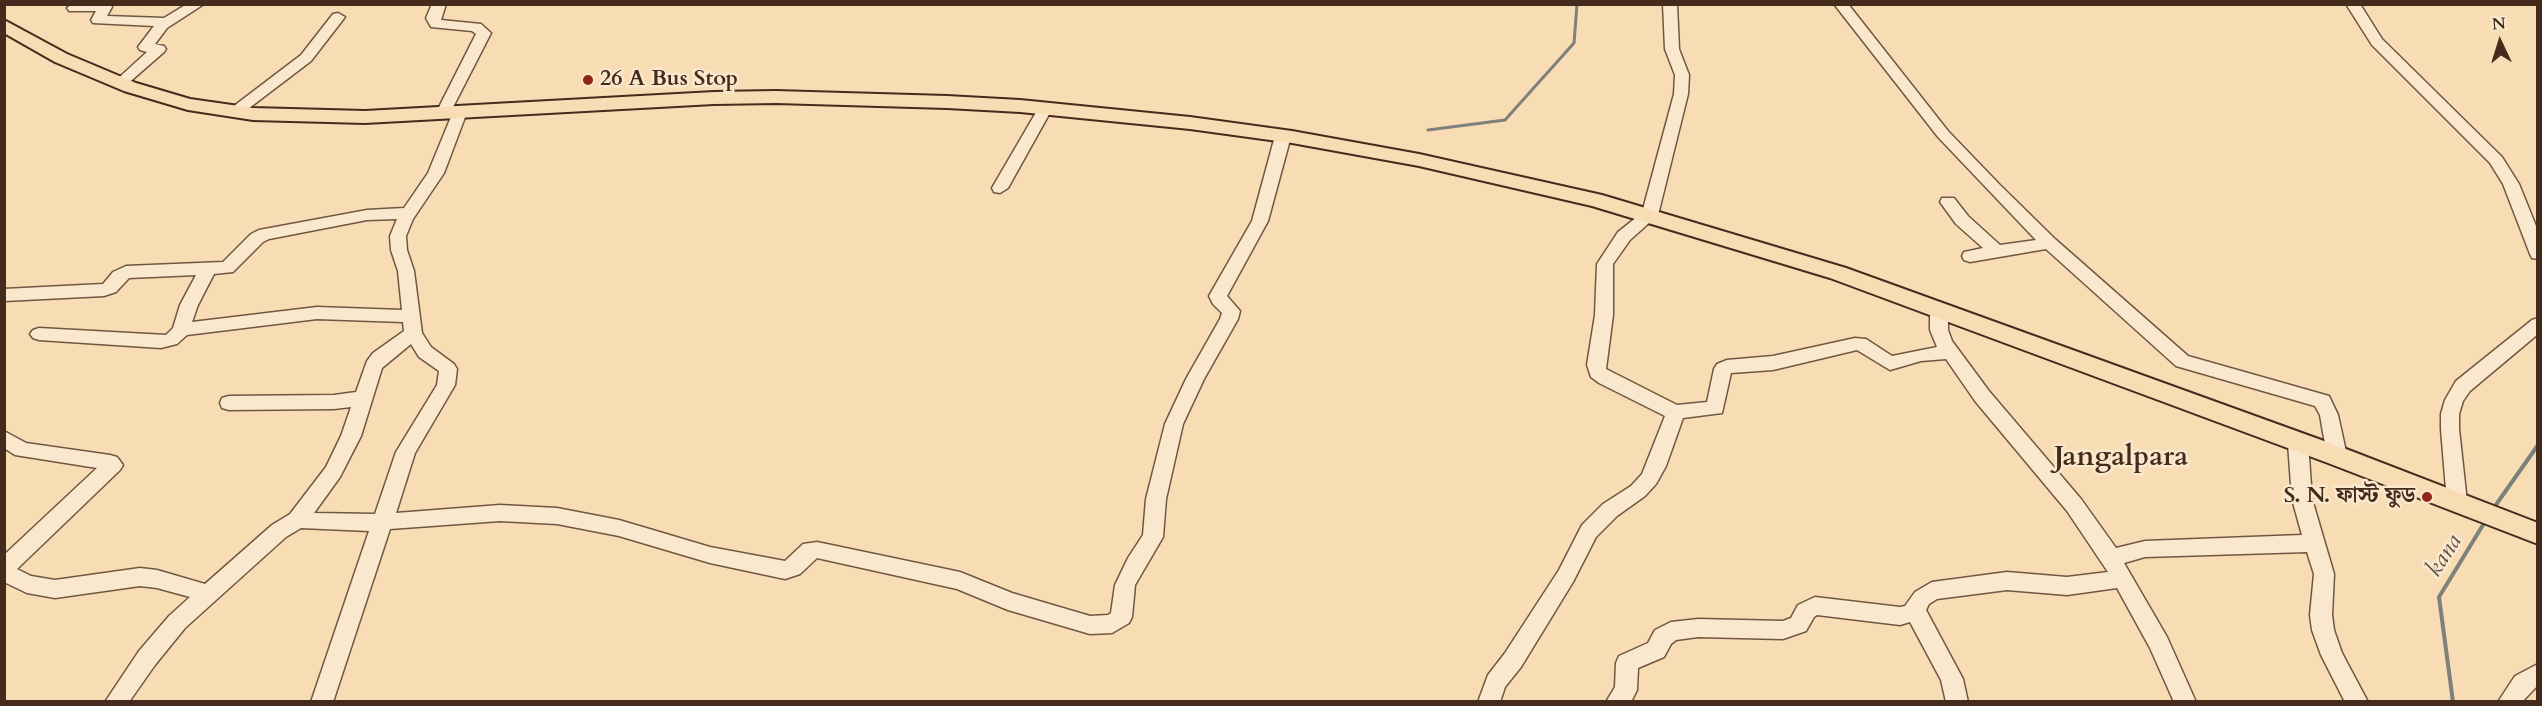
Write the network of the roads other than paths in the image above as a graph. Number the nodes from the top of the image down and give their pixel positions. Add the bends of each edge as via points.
1 (198, 4) edge
2 (439, 4) edge
3 (1670, 4) edge
4 (1840, 4) edge
5 (2353, 4) edge
6 (74, 8) dead end
7 (338, 17) dead end
8 (166, 22) junction
9 (4, 25) edge
10 (120, 83) junction
11 (1045, 109) junction
12 (235, 112) junction
13 (452, 113) junction
14 (1283, 136) junction
15 (1000, 188) dead end
16 (1948, 201) dead end
17 (409, 213) junction
18 (1650, 215) junction
19 (2049, 243) junction
20 (1997, 252) junction
21 (2538, 254) edge
22 (1970, 256) dead end
23 (208, 269) junction
24 (4, 295) edge
25 (1939, 309) junction
26 (2538, 324) edge
27 (412, 325) junction
28 (182, 330) junction
29 (39, 334) dead end
30 (1950, 352) junction
31 (364, 399) junction
32 (229, 403) dead end
33 (1675, 412) junction
34 (4, 438) edge
35 (2298, 443) junction
36 (2337, 456) junction
37 (2466, 505) junction
38 (299, 519) junction
39 (382, 522) junction
40 (2538, 534) edge
41 (2314, 543) junction
42 (2111, 559) junction
43 (4, 568) edge
44 (4, 572) edge
45 (2123, 579) junction
46 (207, 593) junction
47 (1915, 611) junction
48 (116, 702) edge
49 (322, 702) edge
50 (1489, 702) edge
51 (1617, 702) edge
52 (1957, 702) edge
53 (2185, 702) edge
54 (2357, 702) edge

1 - 8 street
2 - 13 street via 433,18 436,24 476,27 484,33
3 - 18 street via 1672,49 1682,80
4 - 19 street via 1943,134
5 - 21 street via 2377,42 2496,160 2511,184
6 - 8 street via 105,8 96,20 124,13
7 - 12 street via 306,58
8 - 10 street via 145,47 159,49
9 - 10 main road via 61,58
10 - 12 main road via 188,104
11 - 13 main road via 776,98 653,100
11 - 14 main road
11 - 15 street
12 - 13 main road via 322,118
13 - 17 street via 436,173
14 - 18 main road via 1419,160
14 - 39 street via 1260,221 1218,296 1231,311 1229,319 1174,424 1156,499 1155,532 1125,585 1118,622 1090,625 1008,601 960,581 813,549 788,570 710,555 619,528 557,516 500,513
16 - 20 street via 1962,220
17 - 23 street via 367,215 265,234 229,267
17 - 27 street via 398,241
18 - 25 main road
18 - 33 street via 1624,236 1605,264 1604,315 1596,369 1605,378
19 - 20 street
19 - 36 street via 2182,361 2322,400
20 - 22 street
23 - 24 street via 126,272 104,290
23 - 28 street via 189,305
25 - 30 street via 1939,330
25 - 35 main road
26 - 37 street via 2463,386 2454,400 2451,429
27 - 28 street via 317,312
27 - 31 street via 379,358 369,375
27 - 39 street via 425,352 447,369 448,378 406,452
28 - 29 street via 171,340 161,342
30 - 33 street via 1892,363 1855,344 1773,363 1730,366 1723,369 1715,408
30 - 42 street via 1995,413 2074,505
31 - 32 street
31 - 38 street via 333,472
33 - 50 street via 1649,479 1589,531 1566,576 1496,682
34 - 43 street via 22,450 113,465
35 - 36 main road
35 - 41 street via 2302,499
36 - 37 main road
37 - 40 main road
38 - 39 street
38 - 46 street via 279,531
39 - 49 street
41 - 42 street via 2145,549
41 - 54 street via 2324,574 2323,630
42 - 45 street
44 - 46 street via 27,584 55,590 140,577
45 - 47 street via 2067,586 2007,581 1932,591 1922,598
45 - 53 street
46 - 48 street via 154,649
47 - 51 street via 1891,616 1815,606 1790,629 1671,631 1656,650 1627,663 1626,690
47 - 52 street via 1952,679

